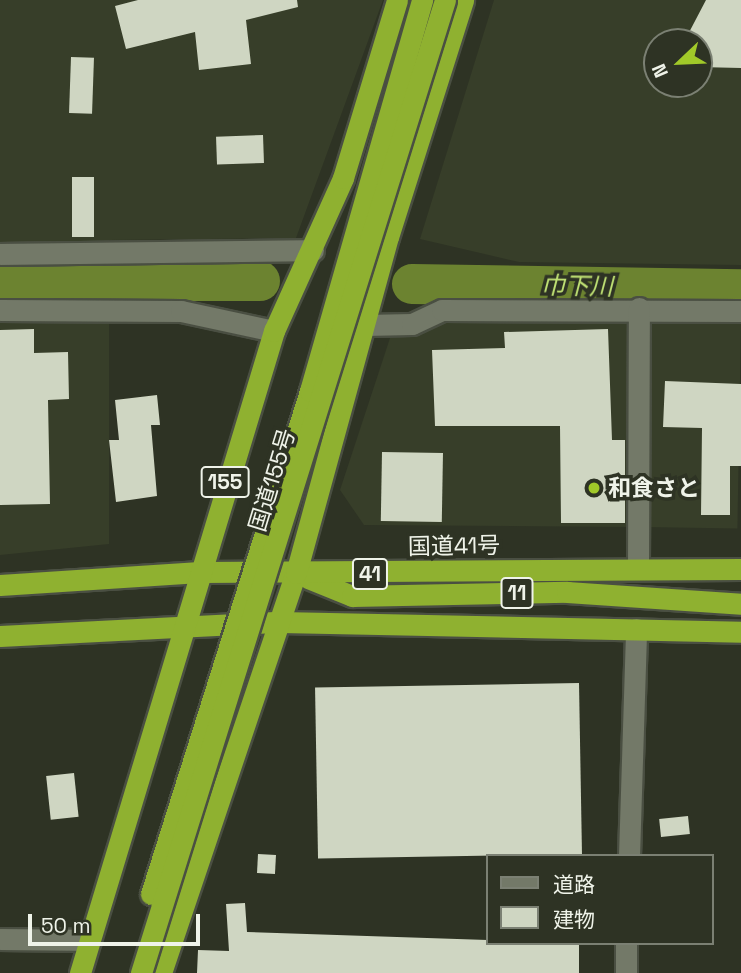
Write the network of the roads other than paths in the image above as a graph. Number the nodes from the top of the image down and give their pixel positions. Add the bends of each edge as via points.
1 (397, 0) edge
2 (422, 0) edge
3 (445, 0) edge
4 (463, 0) edge
5 (313, 250) junction
6 (0, 254) edge
7 (639, 308) junction
8 (0, 310) edge
9 (741, 312) edge
10 (365, 325) junction
11 (274, 331) junction
12 (638, 569) junction
13 (741, 569) edge
14 (200, 572) junction
15 (296, 573) junction
16 (0, 586) edge
17 (741, 604) edge
18 (280, 622) junction
19 (185, 626) junction
20 (636, 629) junction
21 (741, 632) edge
22 (0, 636) edge
23 (629, 854) edge
24 (0, 939) edge
25 (90, 940) junction
26 (626, 945) edge
27 (80, 973) edge
28 (126, 973) edge
29 (141, 973) edge
30 (161, 973) edge
31 (625, 973) edge

1 - 5 highway, 155 via 343,178
2 - 28 highway, 国道155号 / 155, bridge via 310,391
3 - 29 highway, 国道155号, bridge
4 - 10 highway
5 - 6 street
5 - 11 highway, 155
7 - 9 street
7 - 10 street via 442,310 412,324
7 - 12 street
8 - 11 street via 181,311
10 - 15 highway
11 - 14 highway, 155
12 - 13 highway, 国道41号 / 41
12 - 15 highway, 国道41号 / 41
14 - 15 highway, 国道41号 / 41
14 - 16 highway, 国道41号 / 41
14 - 19 highway, 155
15 - 17 highway, 11 via 352,596 567,592
15 - 18 highway
18 - 19 highway, 41
18 - 20 highway, 41
18 - 30 highway
19 - 22 highway, 41
19 - 25 highway, 155
20 - 21 highway, 41
20 - 23 street
24 - 25 street
25 - 27 highway, 155
26 - 31 street

